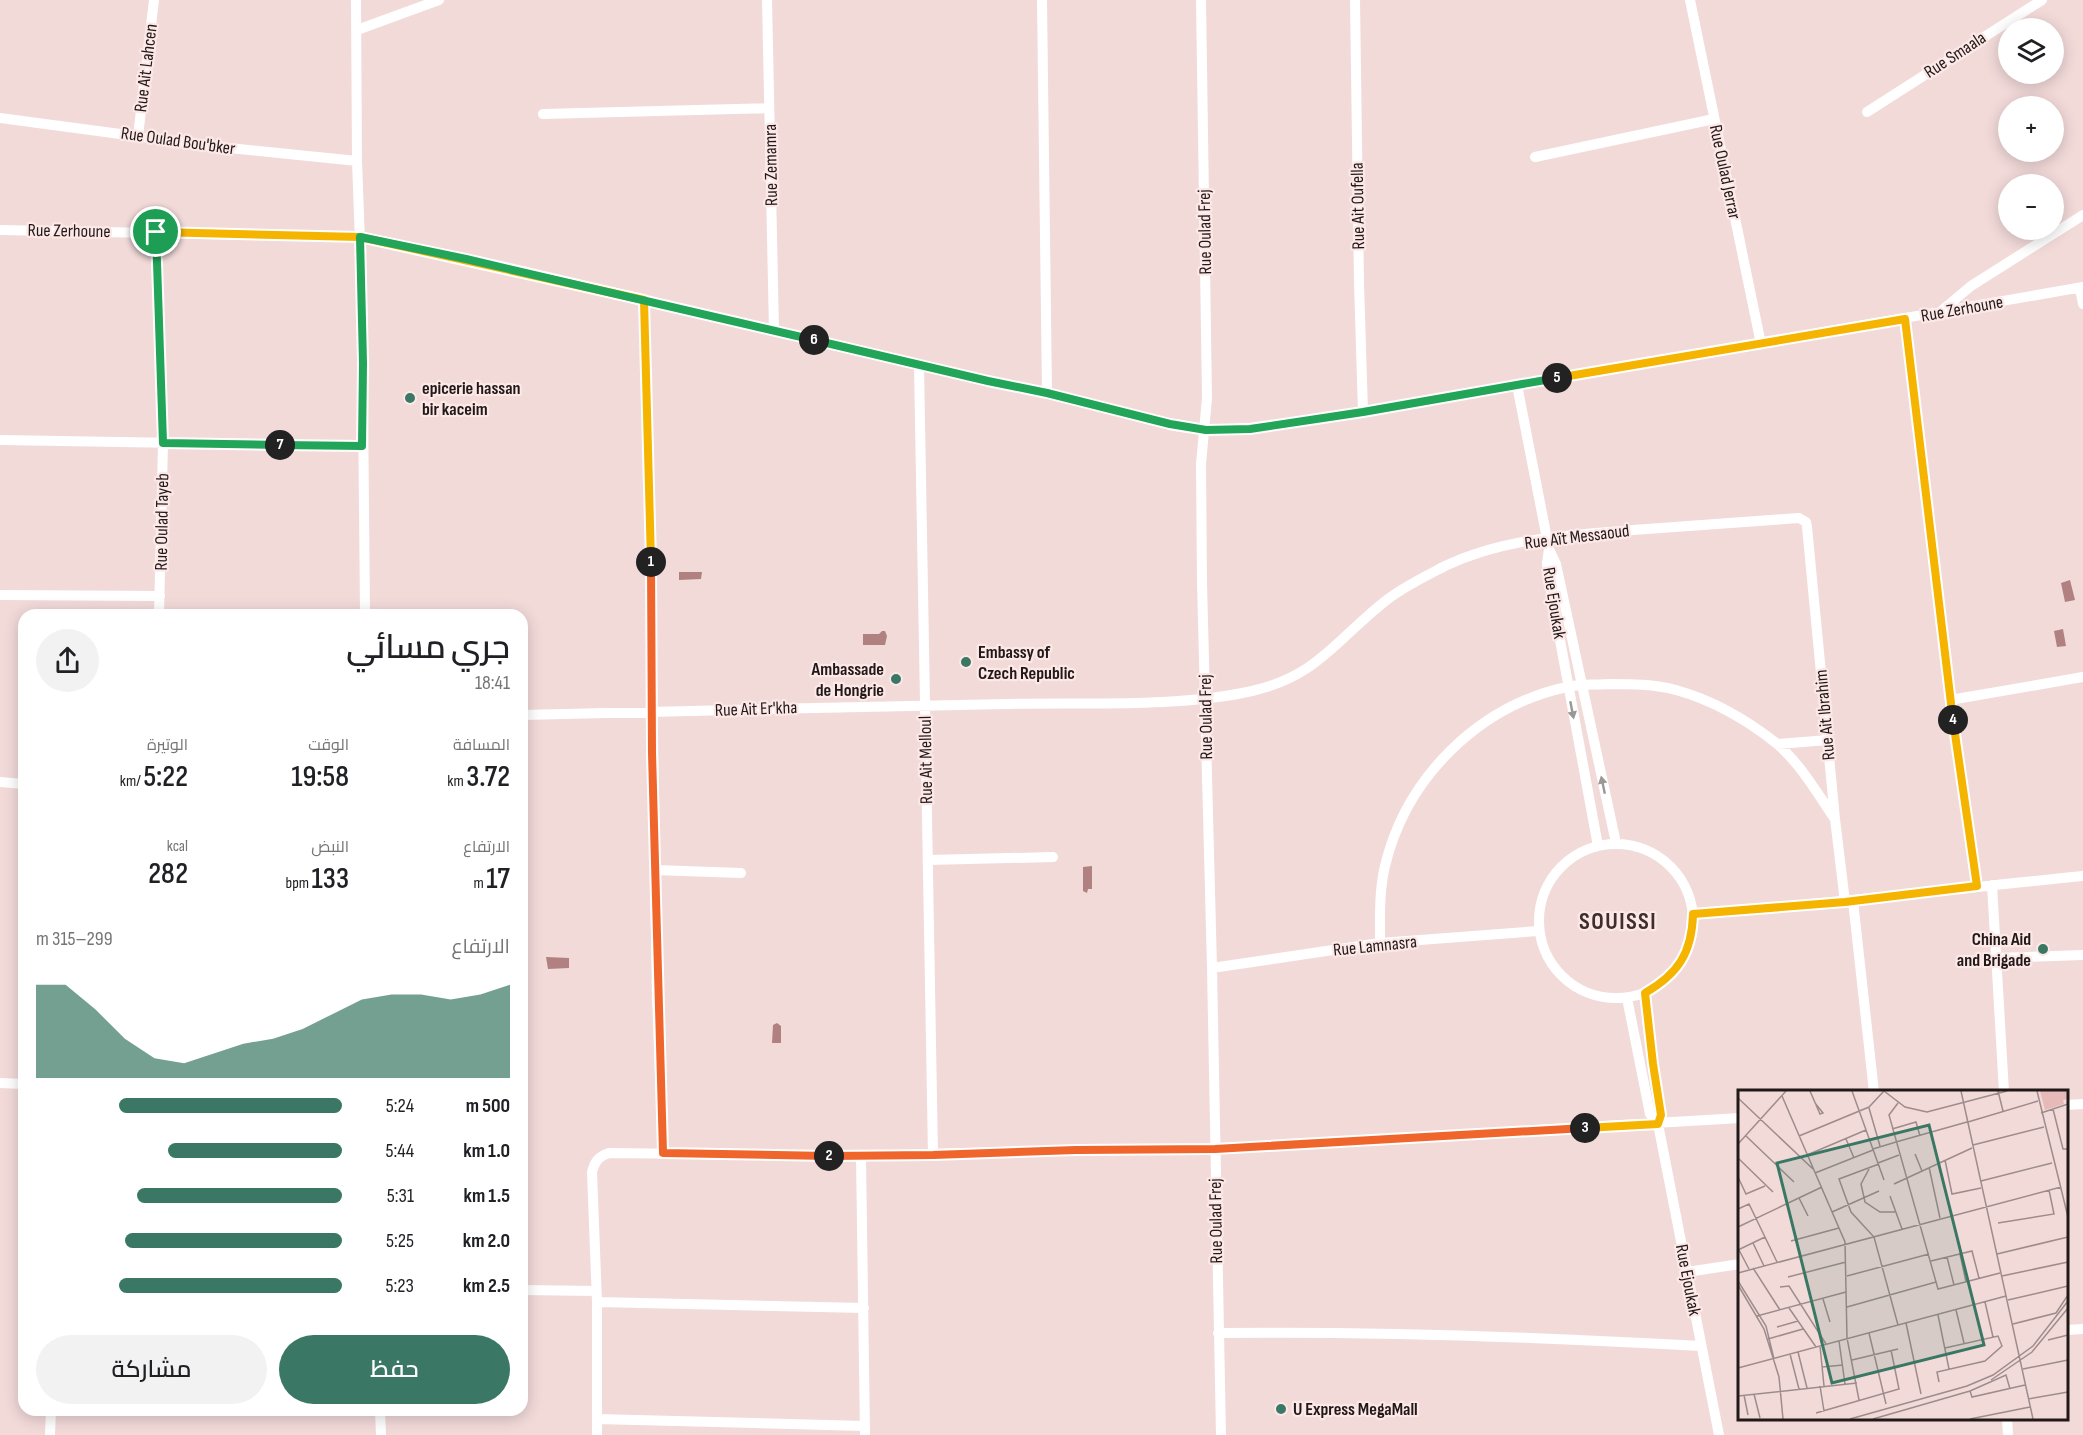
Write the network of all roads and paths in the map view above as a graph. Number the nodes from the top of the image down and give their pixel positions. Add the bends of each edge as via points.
1 (154, 0) edge
2 (356, 0) edge
3 (439, 0) edge
4 (767, 0) edge
5 (1042, 0) edge
6 (1201, 0) edge
7 (1355, 0) edge
8 (1690, 0) edge
9 (2042, 0) edge
10 (357, 30) junction
11 (769, 108) junction
12 (1868, 112) dead end
13 (543, 114) dead end
14 (0, 118) edge
15 (1714, 119) junction
16 (138, 136) junction
17 (1535, 157) dead end
18 (357, 161) junction
19 (2083, 214) edge
20 (0, 230) edge
21 (156, 232) junction
22 (360, 237) junction
23 (2082, 287) edge
24 (644, 300) junction
25 (2083, 304) edge
26 (1940, 312) junction
27 (1905, 319) junction
28 (774, 331) junction
29 (1761, 344) junction
30 (919, 365) junction
31 (1517, 385) junction
32 (1047, 393) junction
33 (1363, 412) junction
34 (1206, 430) junction
35 (0, 440) edge
36 (163, 443) junction
37 (362, 446) junction
38 (1807, 527) joint
39 (1547, 537) junction
40 (1549, 549) junction
41 (0, 595) edge
42 (160, 596) junction
43 (159, 609) edge
44 (365, 609) edge
45 (2083, 677) edge
46 (1582, 685) junction
47 (1567, 687) junction
48 (1205, 698) junction
49 (1950, 700) junction
50 (925, 706) junction
51 (653, 713) junction
52 (528, 715) edge
53 (1828, 740) junction
54 (1777, 744) junction
55 (0, 783) edge
56 (18, 783) edge
57 (1835, 819) junction
58 (1616, 843) junction
59 (1598, 846) junction
60 (1053, 857) dead end
61 (928, 860) junction
62 (655, 870) junction
63 (741, 873) dead end
64 (2083, 876) edge
65 (1992, 885) junction
66 (1977, 886) junction
67 (1849, 902) junction
68 (1693, 914) junction
69 (1538, 931) junction
70 (1380, 943) junction
71 (2083, 955) edge
72 (1996, 958) junction
73 (1212, 968) junction
74 (1645, 993) junction
75 (1627, 998) junction
76 (0, 1083) edge
77 (18, 1084) edge
78 (1874, 1090) edge
79 (2004, 1090) edge
80 (2083, 1104) edge
81 (2068, 1105) edge
82 (1738, 1118) edge
83 (1656, 1124) junction
84 (1215, 1149) junction
85 (663, 1153) junction
86 (933, 1155) junction
87 (861, 1156) junction
88 (1738, 1264) edge
89 (1687, 1272) junction
90 (528, 1291) edge
91 (596, 1297) junction
92 (864, 1308) junction
93 (2083, 1329) edge
94 (2068, 1330) edge
95 (1218, 1333) junction
96 (1701, 1346) junction
97 (51, 1416) edge
98 (380, 1416) edge
99 (597, 1419) junction
100 (2007, 1420) edge
101 (865, 1430) edge
102 (51, 1435) edge
103 (381, 1435) edge
104 (597, 1435) edge
105 (1221, 1435) edge
106 (1719, 1435) edge
107 (2008, 1435) edge

1 - 16 street, Rue Ait Lahcen
2 - 10 street
3 - 10 street
4 - 11 street, Rue Zemamra
5 - 32 street
6 - 34 street, Rue Oulad Frej
7 - 33 street, Rue Ait Oufella
8 - 15 street, Rue Oulad Jerrar
9 - 12 street, Rue Smaala
10 - 18 street
11 - 13 street
11 - 28 street, Rue Zemamra
14 - 16 street, Rue Oulad Bou'bker
15 - 17 street
15 - 29 street, Rue Oulad Jerrar
16 - 18 street, Rue Oulad Bou'bker
18 - 22 street
19 - 26 street via 1971,286
20 - 21 street, Rue Zerhoune
21 - 22 street, Rue Zerhoune
21 - 36 street, Rue Oulad Tayeb
22 - 24 street, Rue Zerhoune
22 - 37 street
23 - 25 street
23 - 26 street, Rue Zerhoune
24 - 28 street, Rue Zerhoune
24 - 51 street
26 - 27 street, Rue Zerhoune
27 - 29 street, Rue Zerhoune
27 - 49 street
28 - 30 street, Rue Zerhoune
29 - 31 street, Rue Zerhoune
30 - 32 street, Rue Zerhoune
30 - 50 street, Rue Ait Melloul
31 - 33 street, Rue Zerhoune
31 - 39 street
32 - 34 street, Rue Zerhoune
33 - 34 street, Rue Zerhoune via 1250,429
34 - 48 street, Rue Oulad Frej via 1201,482
35 - 36 street
36 - 37 street
36 - 42 street, Rue Oulad Tayeb
37 - 44 street
38 - 39 street, Rue Aït Messaoud via 1799,518
38 - 53 street, Rue Ait Ibrahim
39 - 40 street
39 - 48 street, Rue Aït Messaoud via 1481,552 1424,577 1389,598 1299,675 1275,686
40 - 46 street, Rue Ejoukak via 1556,564
40 - 47 street, Rue Ejoukak via 1548,575
41 - 42 street, Rue Oulad Tayeb
42 - 43 street, Rue Oulad Tayeb
45 - 49 street
46 - 47 street
46 - 54 street via 1648,685 1677,690 1727,710
58 -> 46 street, Rue Ejoukak
47 -> 59 street, Rue Ejoukak
47 - 70 street via 1536,696 1483,723 1457,743 1427,776 1395,835 1385,865 1380,895
48 - 50 street, Rue Ait Er'kha
48 - 73 street, Rue Oulad Frej
49 - 66 street
50 - 51 street, Rue Ait Er'kha
50 - 61 street, Rue Ait Melloul
51 - 52 street, Rue Ait Er'kha
51 - 62 street
53 - 54 street
53 - 57 street, Rue Ait Ibrahim
54 - 57 street
55 - 56 street
57 - 67 street, Rue Ait Ibrahim
58 - 59 street
58 - 68 street via 1640,847 1675,871 1686,889
59 - 69 street via 1577,854 1556,872 1542,897
60 - 61 street
61 - 86 street, Rue Ait Melloul
62 - 63 street
62 - 85 street
64 - 65 street
65 - 66 street
65 - 72 street
66 - 67 street
67 - 68 street
67 - 78 street, Rue Ait Ibrahim
68 - 74 street via 1693,930 1677,968 1663,983
69 - 70 street, Rue Lamnasra
69 - 75 street via 1557,972 1577,988 1601,998
70 - 73 street, Rue Lamnasra
71 - 72 street
72 - 79 street
73 - 84 street, Rue Oulad Frej
74 - 75 street
74 - 83 street, Rue Ejoukak via 1661,1115
75 - 83 street, Rue Ejoukak via 1650,1114
76 - 77 street
80 - 81 street
82 - 83 street
83 - 84 street
83 - 89 street, Rue Ejoukak
84 - 86 street
84 - 95 street, Rue Oulad Frej
85 - 87 street
85 - 91 street via 609,1153 594,1162
86 - 87 street
87 - 92 street
88 - 89 street
89 - 96 street, Rue Ejoukak
90 - 91 street
91 - 92 street
91 - 99 street
92 - 101 street
93 - 94 street
95 - 96 street via 1310,1332
95 - 105 street, Rue Oulad Frej
96 - 106 street, Rue Ejoukak
97 - 102 street
98 - 103 street
99 - 101 street
99 - 104 street
100 - 107 street

